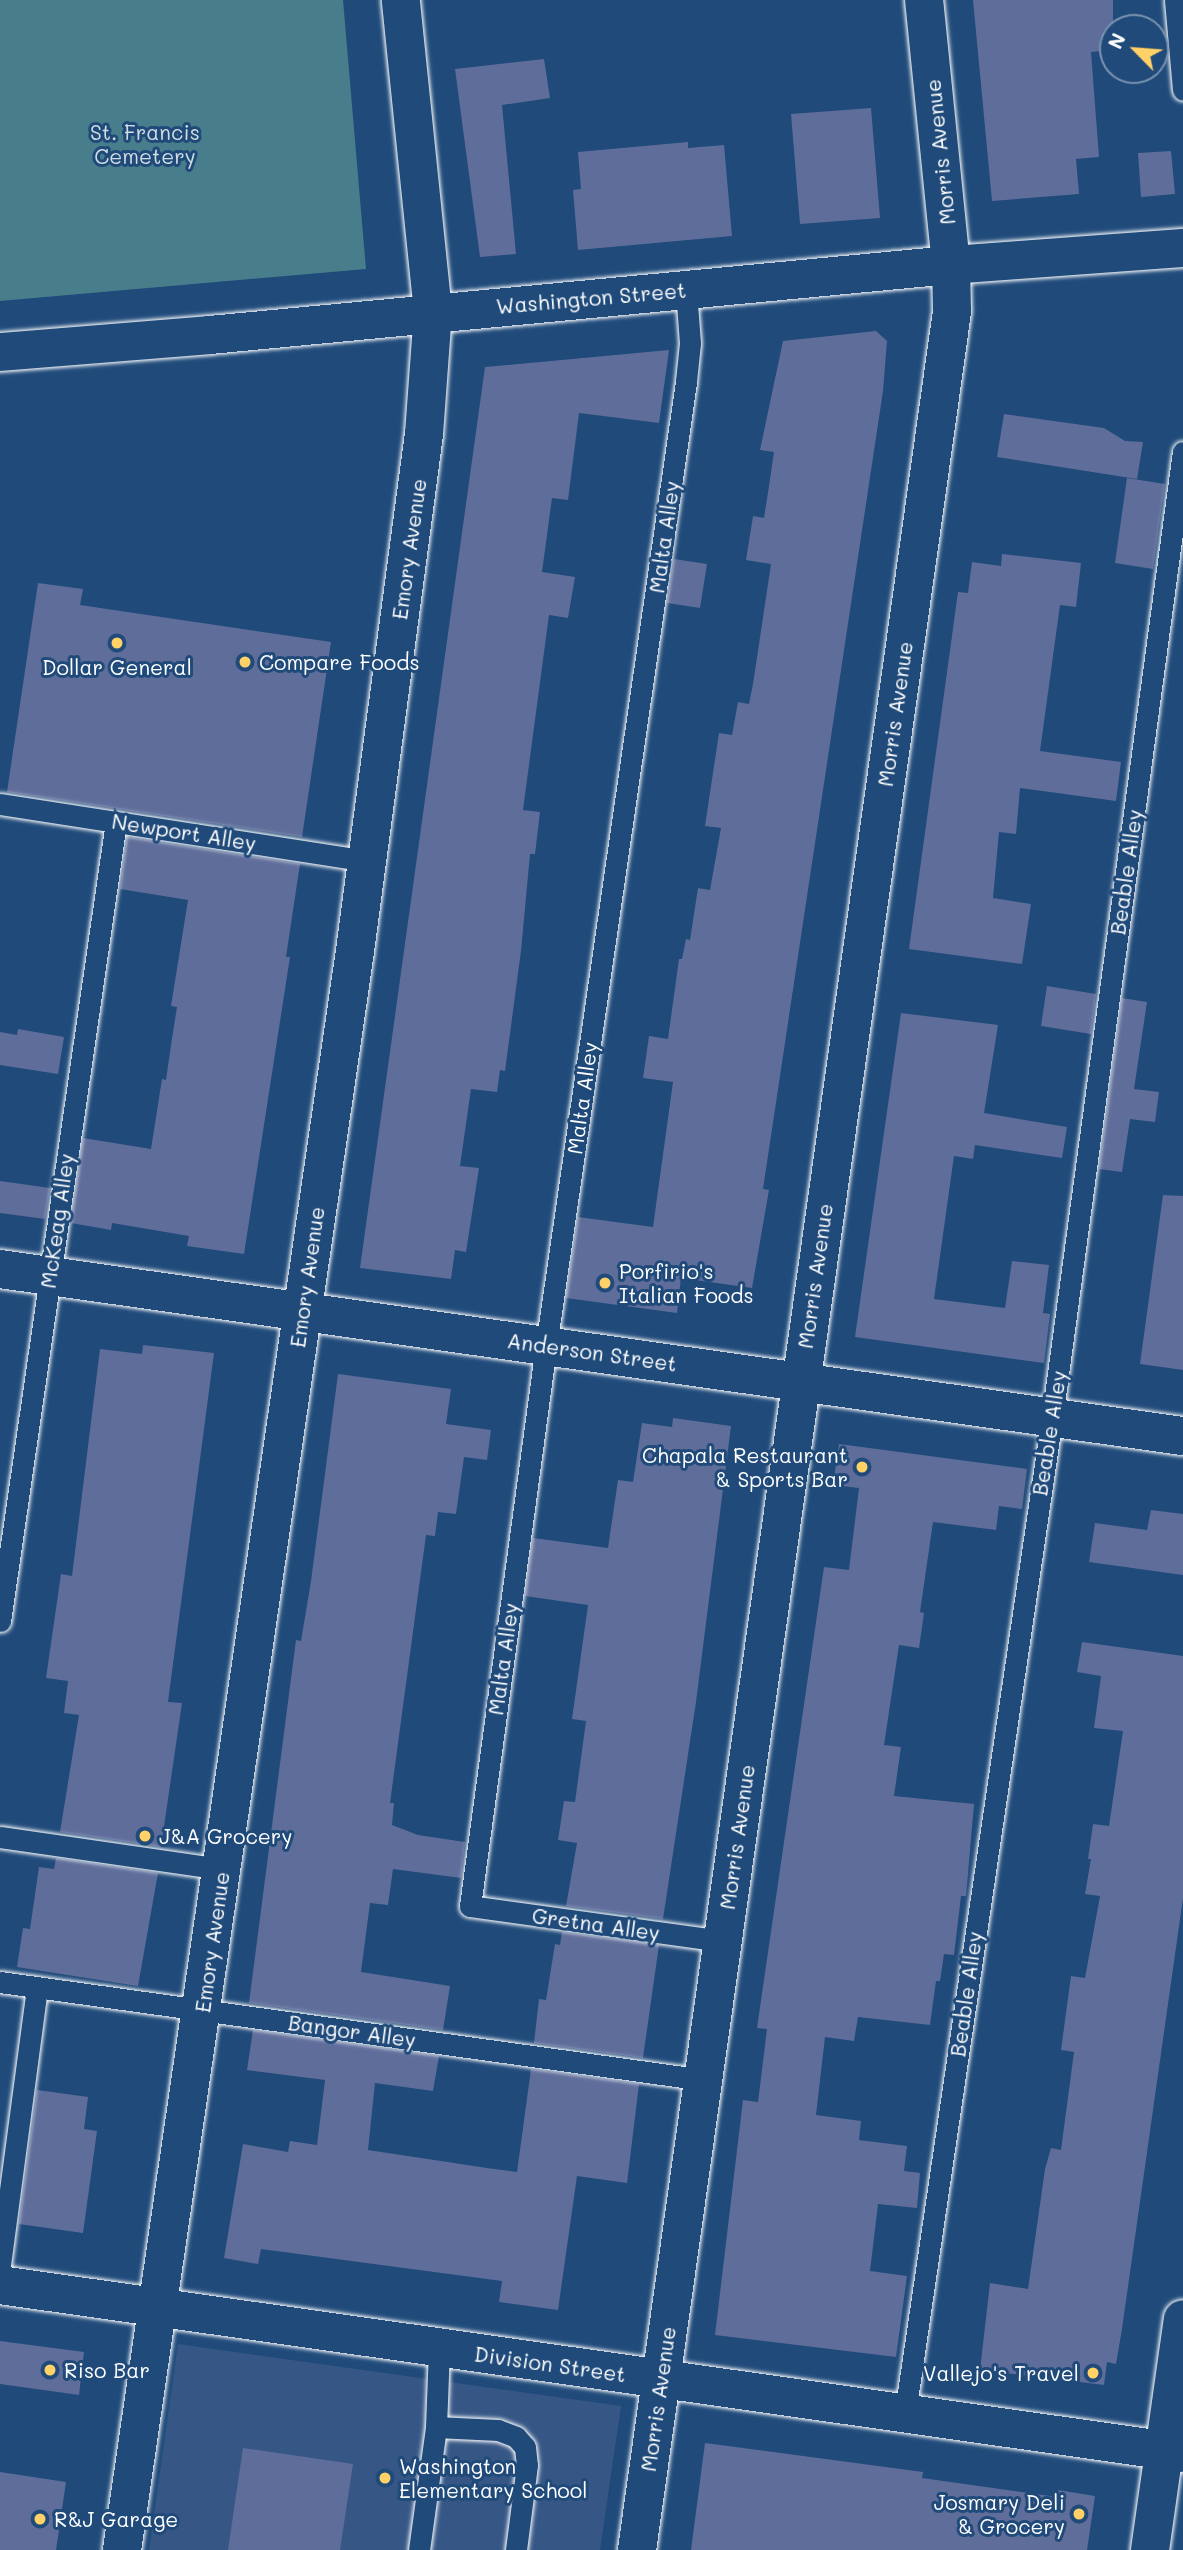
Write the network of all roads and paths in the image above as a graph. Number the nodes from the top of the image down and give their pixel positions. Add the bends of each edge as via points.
1 (401, 0) edge
2 (924, 0) edge
3 (1175, 0) edge
4 (1183, 90) edge
5 (1183, 248) edge
6 (951, 265) junction
7 (686, 290) junction
8 (433, 312) junction
9 (0, 352) edge
10 (1183, 452) edge
11 (0, 804) edge
12 (116, 822) junction
13 (368, 861) junction
14 (0, 1269) edge
15 (48, 1276) junction
16 (303, 1309) junction
17 (546, 1346) junction
18 (801, 1380) junction
19 (1052, 1418) junction
20 (1183, 1436) edge
21 (0, 1621) edge
22 (0, 1837) edge
23 (221, 1869) junction
24 (470, 1906) joint
25 (723, 1941) junction
26 (0, 1982) edge
27 (37, 1987) junction
28 (203, 2010) junction
29 (704, 2080) junction
30 (0, 2265) edge
31 (0, 2285) edge
32 (157, 2307) junction
33 (1183, 2319) edge
34 (439, 2348) junction
35 (661, 2379) junction
36 (905, 2413) junction
37 (436, 2427) junction
38 (1174, 2452) edge
39 (122, 2550) edge
40 (419, 2550) edge
41 (516, 2550) edge
42 (637, 2550) edge
43 (1150, 2550) edge

1 - 8 street, Emory Avenue
2 - 6 street, Morris Avenue
3 - 4 lane
5 - 6 street, Washington Street
6 - 7 street, Washington Street
6 - 18 street, Morris Avenue via 952,311
7 - 8 street, Washington Street
7 - 17 lane, Malta Alley via 687,382
8 - 9 street, Washington Street
8 - 13 street, Emory Avenue via 424,434
10 - 19 lane, Beable Alley
11 - 12 lane, Newport Alley
12 - 13 lane, Newport Alley
12 - 15 lane, McKeag Alley
13 - 16 street, Emory Avenue
14 - 15 street, Anderson Street
15 - 16 street, Anderson Street
15 - 21 lane, McKeag Alley
16 - 17 street, Anderson Street
16 - 23 street, Emory Avenue
17 - 18 street, Anderson Street
17 - 24 lane, Malta Alley
18 - 19 street, Anderson Street
18 - 25 street, Morris Avenue
19 - 20 street, Anderson Street
19 - 36 lane, Beable Alley
22 - 23 lane
23 - 28 street, Emory Avenue
24 - 25 lane, Gretna Alley
25 - 29 street, Morris Avenue
26 - 27 lane, Bangor Alley
27 - 28 lane, Bangor Alley
27 - 30 lane
28 - 29 lane, Bangor Alley
28 - 32 street, Emory Avenue
29 - 35 street, Morris Avenue
31 - 32 street, Division Street
32 - 34 street, Division Street
32 - 39 street, Emory Avenue
33 - 38 street
34 - 35 street, Division Street
34 - 37 lane
35 - 36 street, Division Street
35 - 42 street, Morris Avenue
36 - 38 street, Division Street
37 - 40 lane
37 - 41 lane via 498,2430 516,2437 525,2447 527,2465
38 - 43 street

